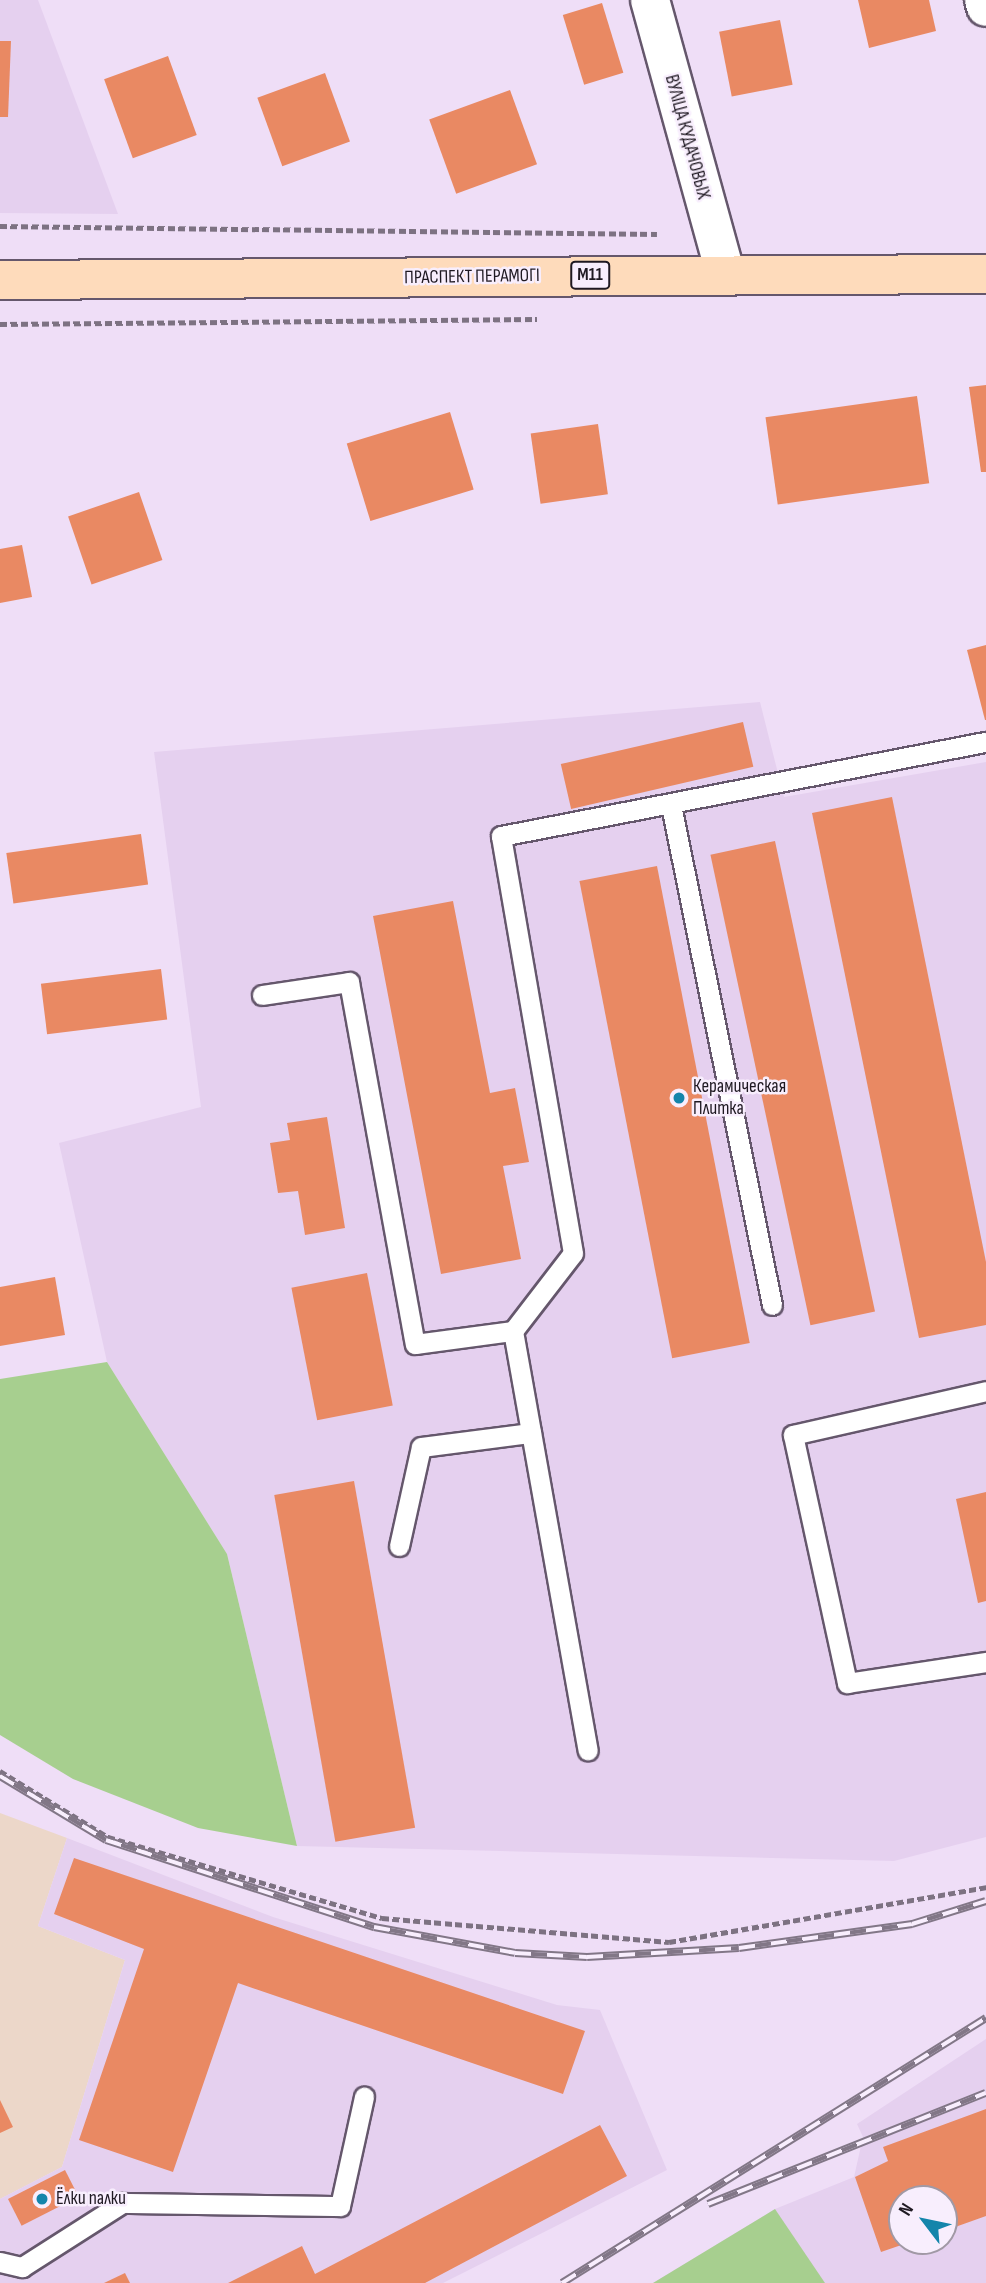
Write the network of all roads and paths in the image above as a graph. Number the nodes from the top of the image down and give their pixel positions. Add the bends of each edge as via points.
1 (650, 0) edge
2 (984, 0) edge
3 (986, 7) edge
4 (0, 226) edge
5 (714, 235) junction
6 (725, 273) junction
7 (986, 274) edge
8 (0, 280) edge
9 (542, 319) dead end
10 (0, 324) edge
11 (986, 742) edge
12 (671, 805) junction
13 (262, 995) dead end
14 (772, 1305) dead end
15 (513, 1331) junction
16 (986, 1391) edge
17 (531, 1433) junction
18 (399, 1546) dead end
19 (986, 1662) edge
20 (588, 1751) dead end
21 (0, 1772) edge
22 (986, 1887) edge
23 (364, 2097) dead end
24 (0, 2262) edge

1 - 5 street, ВУЛІЦА КУДАЧОВЫХ
2 - 3 street
4 - 5 path
5 - 6 street, ВУЛІЦА КУДАЧОВЫХ
6 - 7 main road, ПРАСПЕКТ ПЕРАМОГІ / М11
6 - 8 main road, ПРАСПЕКТ ПЕРАМОГІ / М11
9 - 10 path
11 - 12 lane
12 - 14 lane
12 - 15 lane via 501,836 573,1253
13 - 15 lane via 349,982 415,1344
15 - 17 lane
16 - 19 lane via 793,1435 847,1683
17 - 18 lane via 421,1447
17 - 20 lane
21 - 22 path via 108,1837 382,1918 669,1942
23 - 24 lane via 340,2206 122,2203 22,2267

